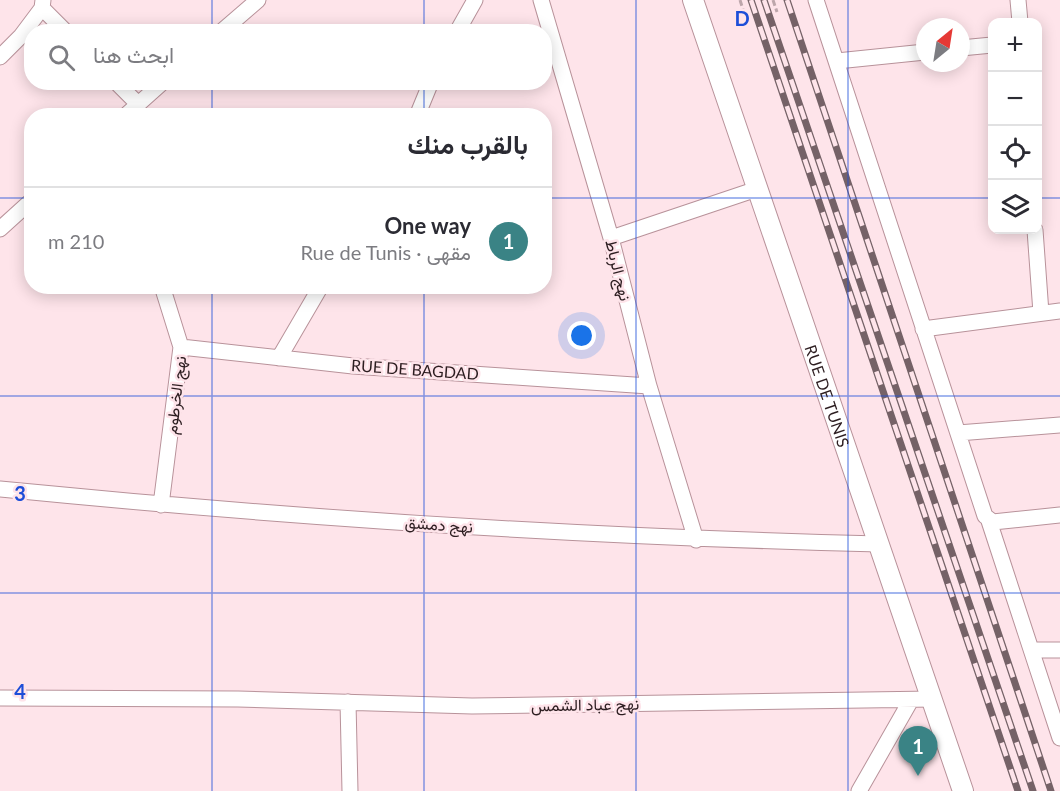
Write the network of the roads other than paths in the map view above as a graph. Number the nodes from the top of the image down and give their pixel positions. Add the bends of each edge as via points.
1 (258, 0) edge
2 (475, 0) edge
3 (541, 0) edge
4 (693, 0) edge
5 (816, 0) edge
6 (1018, 0) edge
7 (42, 4) edge
8 (1020, 18) edge
9 (29, 24) edge
10 (59, 24) edge
11 (230, 24) edge
12 (462, 24) edge
13 (548, 24) edge
14 (24, 31) edge
15 (552, 37) edge
16 (988, 45) edge
17 (970, 47) edge
18 (916, 53) edge
19 (0, 57) edge
20 (837, 61) junction
21 (124, 90) edge
22 (154, 90) edge
23 (428, 90) edge
24 (138, 104) junction
25 (134, 108) edge
26 (420, 108) edge
27 (757, 189) junction
28 (24, 207) edge
29 (0, 229) edge
30 (1035, 234) edge
31 (611, 238) junction
32 (164, 294) edge
33 (316, 294) edge
34 (1060, 311) edge
35 (1041, 313) junction
36 (923, 329) junction
37 (181, 347) junction
38 (279, 358) junction
39 (649, 386) junction
40 (1060, 425) edge
41 (958, 433) junction
42 (0, 489) edge
43 (161, 505) junction
44 (1060, 516) edge
45 (988, 521) junction
46 (696, 540) junction
47 (880, 544) junction
48 (1033, 650) junction
49 (1060, 650) edge
50 (0, 698) edge
51 (933, 699) junction
52 (911, 700) junction
53 (348, 702) junction
54 (1060, 738) edge
55 (350, 791) edge
56 (860, 791) edge
57 (963, 791) edge

1 - 11 street
2 - 12 street
3 - 13 street, نهج الرباط
4 - 27 street, RUE DE TUNIS
5 - 20 street
6 - 8 street
7 - 9 street
7 - 10 street
14 - 19 street
15 - 31 street, نهج الرباط
16 - 17 street
18 - 20 street
20 - 36 street
21 - 24 street
22 - 24 street
23 - 26 street
24 - 25 street
27 - 31 street
27 - 47 street, RUE DE TUNIS
28 - 29 street
30 - 35 street
31 - 39 street, نهج الرباط
32 - 37 street, نهج الخرطوم
33 - 38 street
34 - 35 street
35 - 36 street
36 - 41 street
37 - 38 street, RUE DE BAGDAD
37 - 43 street, نهج الخرطوم
38 - 39 street, RUE DE BAGDAD
39 - 46 street, نهج الرباط
40 - 41 street
41 - 45 street
42 - 43 street, نهج دمشق
43 - 46 street, نهج دمشق
44 - 45 street
45 - 48 street
46 - 47 street, نهج دمشق
47 - 51 street, RUE DE TUNIS
48 - 49 street
48 - 54 street
50 - 53 street, نهج عباد الشمس
51 - 52 street, نهج عباد الشمس
51 - 57 street, RUE DE TUNIS
52 - 53 street, نهج عباد الشمس via 472,705
52 - 56 street
53 - 55 street

